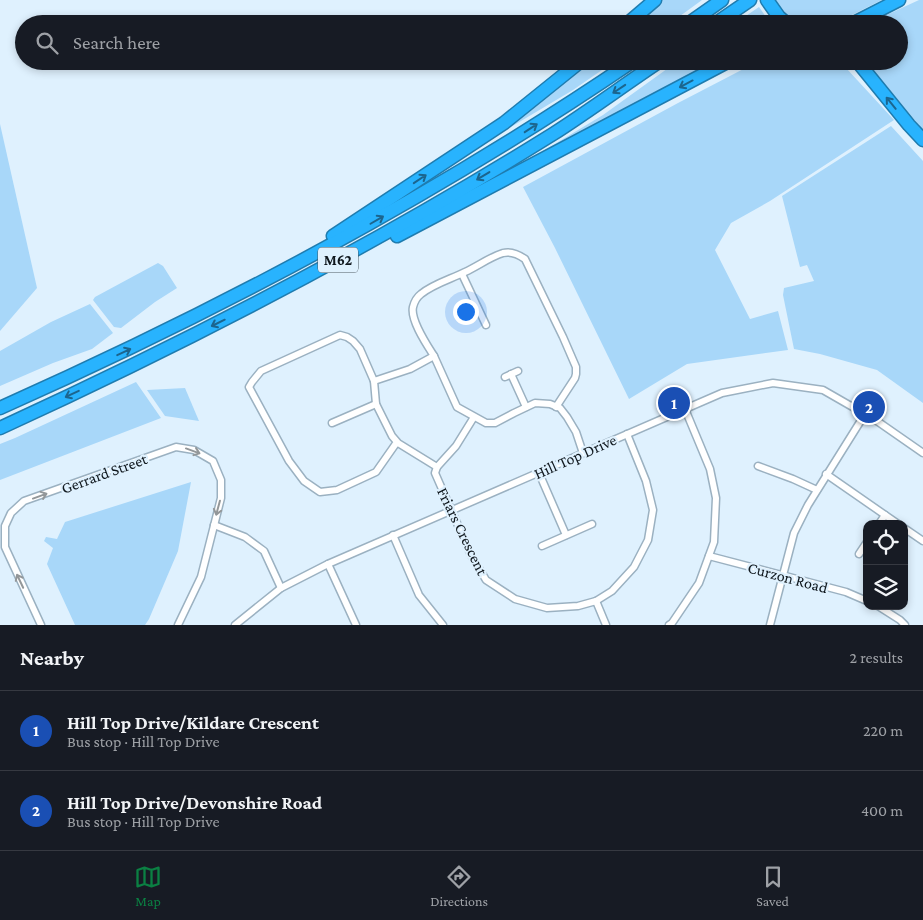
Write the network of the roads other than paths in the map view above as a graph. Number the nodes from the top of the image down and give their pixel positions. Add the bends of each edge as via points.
1 (655, 0) edge
2 (722, 0) edge
3 (750, 0) edge
4 (767, 0) edge
5 (899, 0) edge
6 (638, 15) edge
7 (701, 15) edge
8 (728, 15) edge
9 (779, 15) edge
10 (870, 15) edge
11 (570, 70) edge
12 (619, 70) edge
13 (647, 70) edge
14 (712, 70) edge
15 (864, 70) edge
16 (923, 140) edge
17 (462, 274) junction
18 (262, 283) junction
19 (244, 311) junction
20 (486, 325) dead end
21 (434, 356) junction
22 (518, 371) dead end
23 (374, 381) junction
24 (376, 404) junction
25 (526, 407) junction
26 (556, 407) junction
27 (0, 408) edge
28 (685, 409) junction
29 (865, 414) junction
30 (474, 417) junction
31 (332, 423) dead end
32 (0, 428) edge
33 (627, 434) junction
34 (397, 442) junction
35 (583, 453) junction
36 (923, 453) edge
37 (758, 466) dead end
38 (436, 470) junction
39 (539, 472) junction
40 (826, 474) junction
41 (817, 490) junction
42 (451, 510) junction
43 (885, 515) junction
44 (882, 520) edge
45 (892, 520) edge
46 (592, 524) dead end
47 (214, 525) junction
48 (908, 531) edge
49 (393, 535) junction
50 (566, 535) junction
51 (923, 541) edge
52 (542, 546) dead end
53 (863, 548) edge
54 (859, 554) dead end
55 (709, 556) junction
56 (328, 564) junction
57 (782, 575) junction
58 (281, 588) junction
59 (863, 598) edge
60 (596, 602) junction
61 (884, 610) edge
62 (41, 625) edge
63 (178, 625) edge
64 (235, 625) edge
65 (356, 625) edge
66 (443, 625) edge
67 (606, 625) edge
68 (669, 625) edge
69 (770, 625) edge
70 (905, 625) edge

1 - 6 highway
2 - 7 highway
3 - 8 highway
4 - 9 highway
5 - 10 highway
18 -> 11 highway, M62 via 504,123
18 -> 12 highway, M62 via 466,168
13 -> 19 highway, M62 via 554,133 444,200
14 -> 19 highway, M62 via 366,252
16 -> 15 highway
17 - 20 street
17 - 21 street via 438,284 415,302 413,314
17 - 26 street via 504,253 519,254 524,259 576,367 575,378
27 -> 18 highway, M62 via 140,344
19 -> 32 highway, M62
21 - 23 street via 410,370
21 - 30 street via 457,407
22 - 25 street via 508,376
23 - 24 street
23 - 34 street via 360,349 353,341 340,335 261,371 249,388 289,461 304,481 320,492 337,490 376,472
24 - 31 street
24 - 34 street
25 - 26 street via 534,403
25 - 30 street via 495,423
26 - 35 street via 576,432
28 - 29 street, Hill Top Drive via 722,392 773,383 823,390
28 - 33 street, Hill Top Drive
28 - 55 street via 710,469 716,498 714,542
29 - 36 street, Hill Top Drive
29 - 40 street
30 - 38 street
33 - 35 street, Hill Top Drive
33 - 60 street, Friars Crescent via 646,481 653,510 648,540 634,567 612,592
34 - 38 street
35 - 39 street, Hill Top Drive
37 - 41 street
38 - 42 street, Friars Crescent
39 - 42 street, Hill Top Drive
39 - 50 street
40 - 41 street
40 - 43 street
41 - 57 street via 794,533
42 - 49 street, Hill Top Drive
42 - 60 street, Friars Crescent via 486,580 515,599 547,608
43 - 44 street
43 - 45 street
46 - 50 street
47 - 58 street via 245,537 264,550
62 -> 47 street, Gerrard Street via 5,547 5,526 11,513 24,502 176,447 194,450 212,462 221,480 221,498
47 - 63 street via 200,577
48 - 51 street
49 - 56 street, Hill Top Drive
49 - 66 street via 420,595
50 - 52 street
53 - 54 street
55 - 57 street, Curzon Road
55 - 68 street via 699,583
56 - 58 street, Hill Top Drive
56 - 65 street
57 - 59 street, Curzon Road
57 - 69 street
58 - 64 street, Hill Top Drive
60 - 67 street
61 - 70 street

